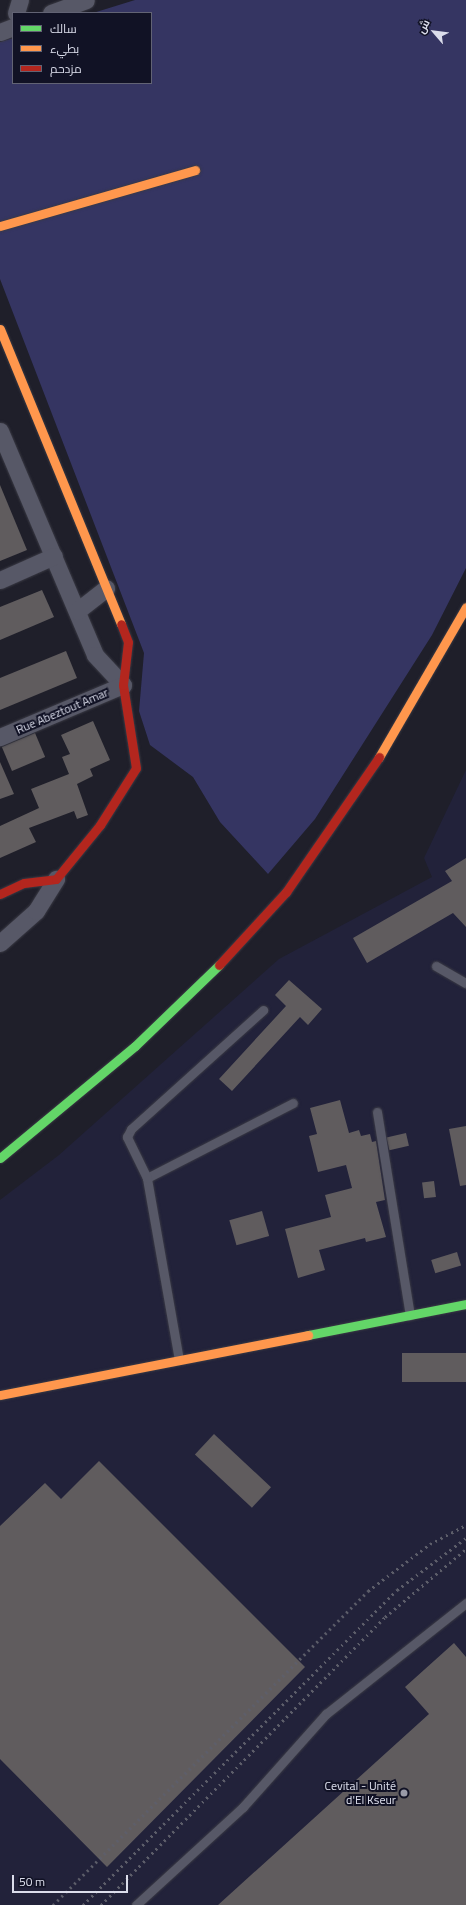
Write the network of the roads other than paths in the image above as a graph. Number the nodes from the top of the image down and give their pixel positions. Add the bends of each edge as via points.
1 (20, 0) edge
2 (86, 0) edge
3 (16, 12) edge
4 (54, 12) edge
5 (195, 170) dead end
6 (0, 226) edge
7 (0, 329) edge
8 (0, 431) edge
9 (3, 449) edge
10 (54, 556) junction
11 (0, 580) edge
12 (106, 588) junction
13 (466, 607) edge
14 (77, 611) junction
15 (123, 685) junction
16 (0, 737) edge
17 (56, 879) junction
18 (0, 894) edge
19 (0, 943) edge
20 (436, 966) dead end
21 (466, 983) edge
22 (263, 1010) dead end
23 (293, 1103) dead end
24 (377, 1112) dead end
25 (0, 1158) edge
26 (147, 1178) junction
27 (466, 1304) edge
28 (410, 1315) junction
29 (179, 1360) junction
30 (0, 1395) edge
31 (466, 1603) edge
32 (136, 1905) edge

1 - 3 street
2 - 4 street
5 - 6 main road
7 - 12 main road
8 - 9 street
9 - 10 street
10 - 11 street
10 - 14 street
12 - 14 street
12 - 15 main road via 128,642
13 - 25 main road via 420,693 371,770 286,892 248,937 135,1046
14 - 15 street via 95,655
15 - 16 street, Rue Abeztout Amar
15 - 17 main road via 136,768 100,825
17 - 18 main road via 24,884
17 - 19 street via 36,911
20 - 21 lane
22 - 26 lane via 131,1129 127,1137 129,1147
23 - 26 lane
24 - 28 lane
26 - 29 lane
27 - 28 main road
28 - 29 main road
29 - 30 main road
31 - 32 lane via 326,1714 243,1807

